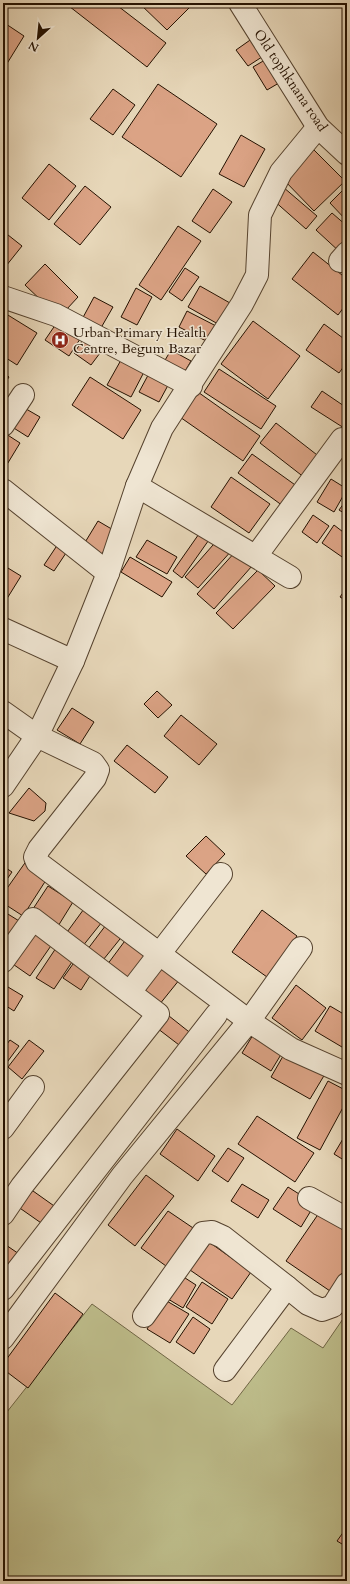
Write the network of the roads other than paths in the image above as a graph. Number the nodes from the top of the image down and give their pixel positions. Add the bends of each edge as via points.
1 (240, 3) edge
2 (318, 127) junction
3 (344, 147) edge
4 (3, 296) edge
5 (191, 386) junction
6 (23, 395) dead end
7 (3, 425) edge
8 (342, 439) dead end
9 (136, 486) junction
10 (3, 490) edge
11 (256, 556) junction
12 (108, 573) junction
13 (290, 577) dead end
14 (3, 629) edge
15 (73, 661) junction
16 (3, 712) edge
17 (37, 736) junction
18 (3, 786) edge
19 (221, 874) dead end
20 (301, 948) dead end
21 (161, 954) junction
22 (3, 961) edge
23 (130, 992) junction
24 (216, 1015) dead end
25 (249, 1020) junction
26 (347, 1074) edge
27 (33, 1087) dead end
28 (3, 1128) edge
29 (310, 1198) dead end
30 (3, 1214) edge
31 (347, 1219) edge
32 (347, 1284) edge
33 (287, 1287) junction
34 (3, 1289) edge
35 (144, 1316) dead end
36 (3, 1338) edge
37 (225, 1370) dead end

1 - 2 street, Old tophknana road
2 - 3 street, Old tophknana road
2 - 5 street via 281,172 260,215 257,274 242,304
4 - 5 street via 56,315
5 - 9 street via 162,428
6 - 7 street
8 - 11 street
9 - 11 street
9 - 12 street
10 - 12 street
11 - 13 street
12 - 15 street
14 - 15 street
15 - 17 street
16 - 17 street
17 - 18 street
17 - 21 street via 93,763 98,770 95,778 38,849 35,857 37,862
19 - 21 street
20 - 25 street
21 - 23 street
21 - 25 street
22 - 23 street via 33,919
23 - 30 street via 158,1014 22,1186
24 - 34 street
25 - 26 street via 291,1049
25 - 36 street via 122,1176
27 - 28 street
29 - 31 street
32 - 33 street via 333,1306 322,1310 308,1304
33 - 35 street via 223,1237 212,1232 203,1233
33 - 37 street

